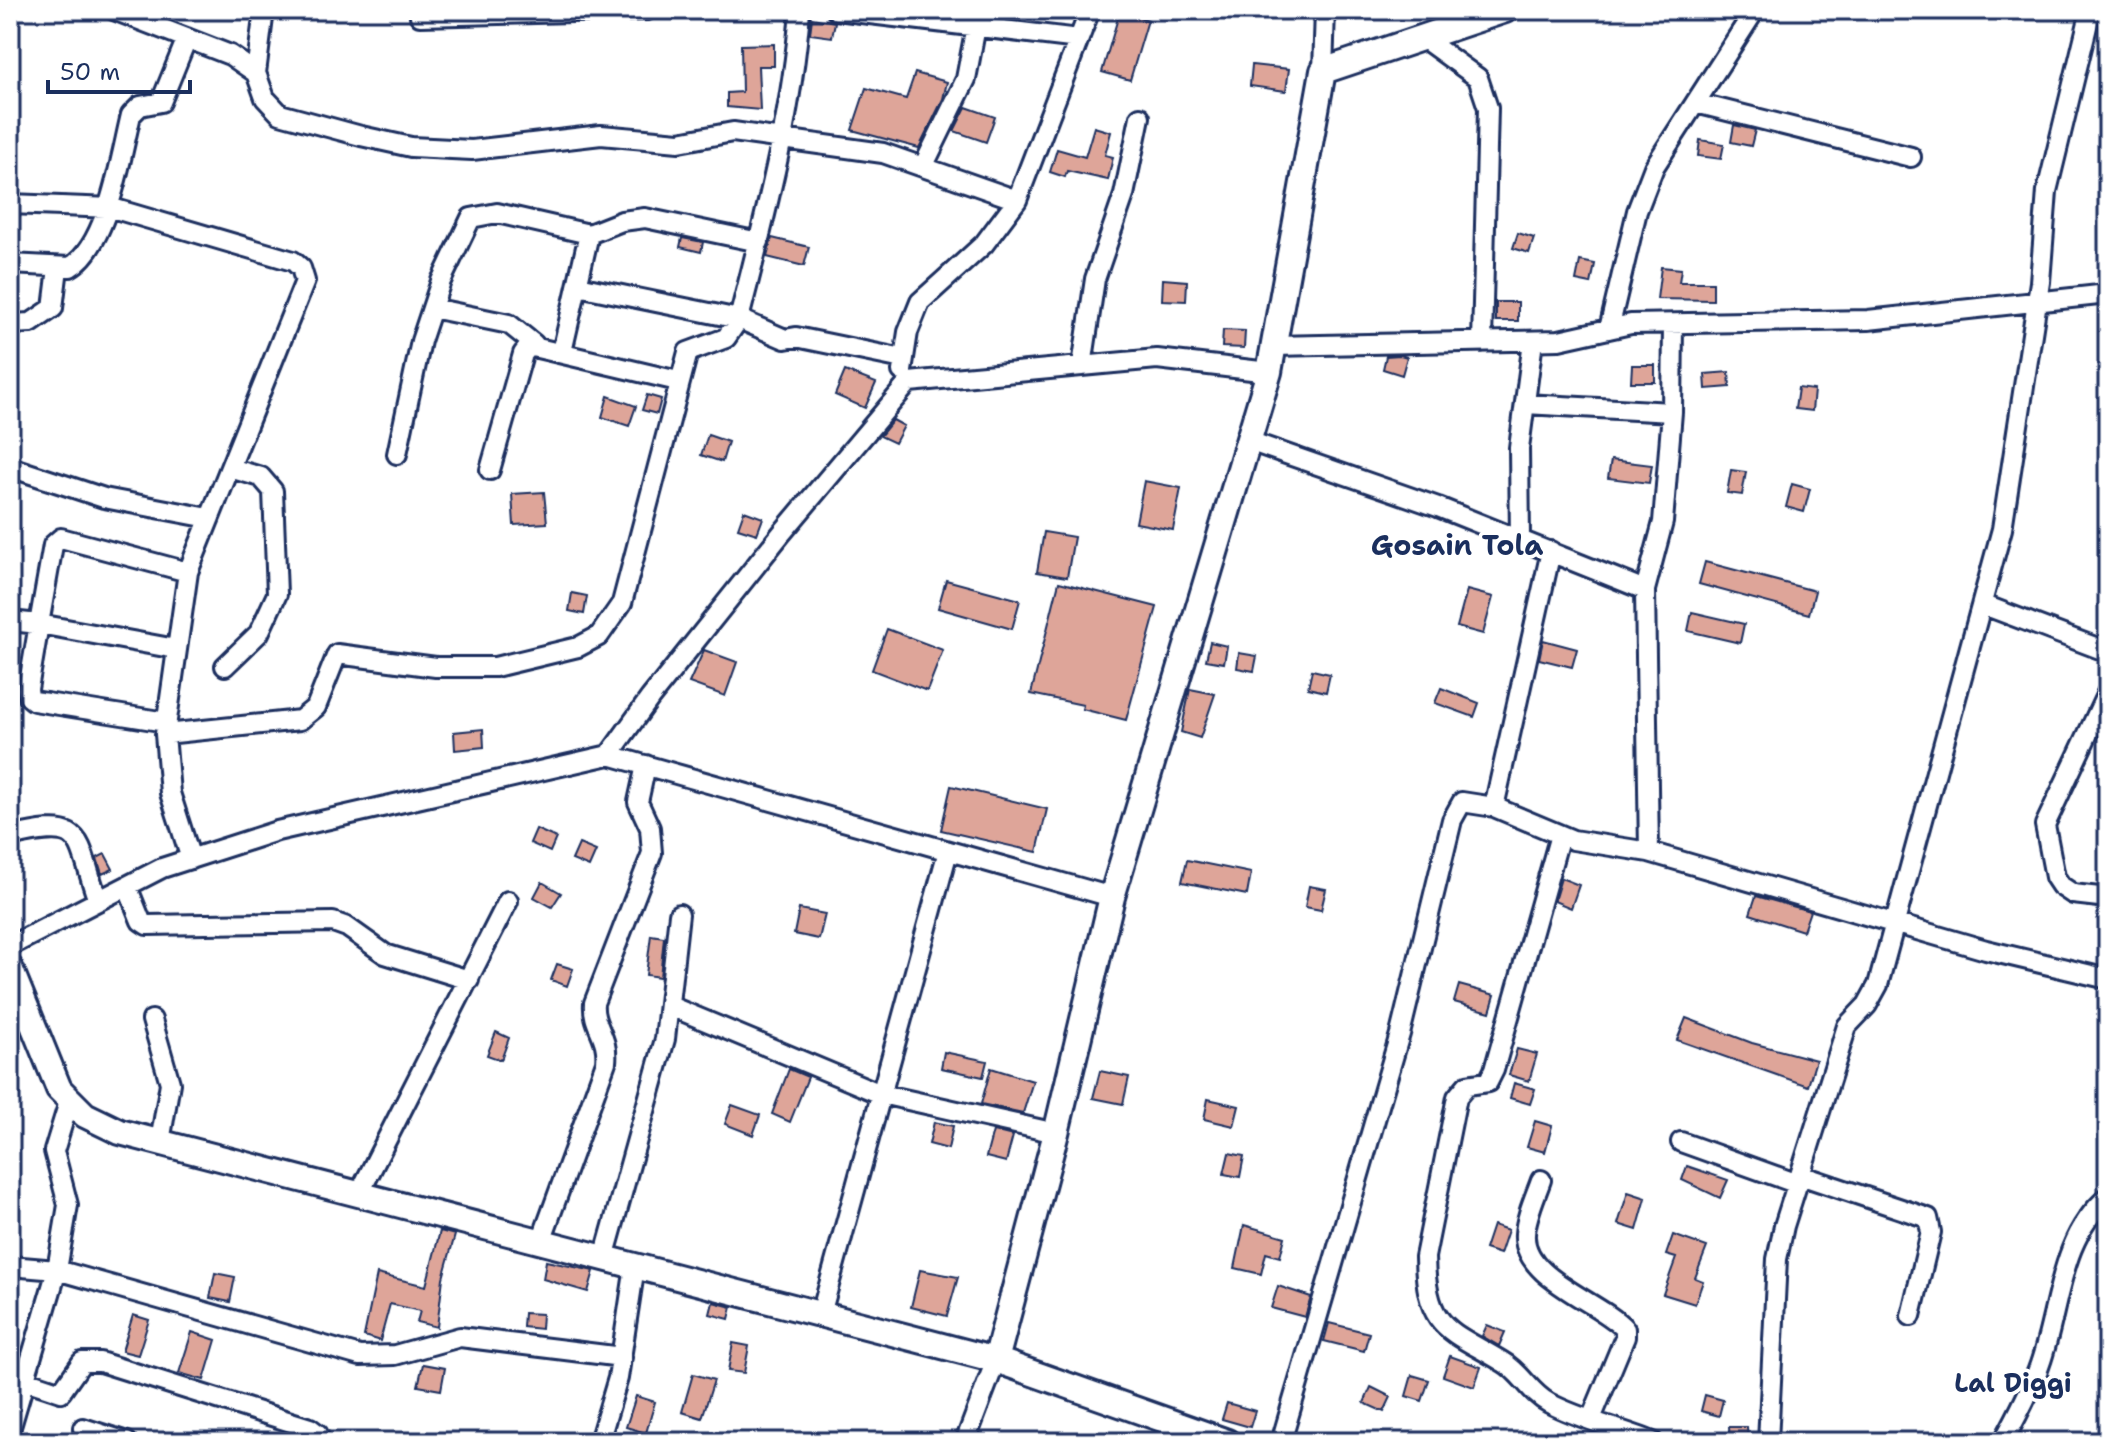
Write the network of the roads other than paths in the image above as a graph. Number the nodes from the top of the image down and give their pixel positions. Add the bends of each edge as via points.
1 (114, 10) edge
2 (264, 10) edge
3 (647, 10) edge
4 (800, 10) edge
5 (836, 10) edge
6 (1090, 10) edge
7 (1325, 10) edge
8 (1505, 10) edge
9 (1755, 10) edge
10 (2091, 10) edge
11 (420, 16) dead end
12 (956, 17) edge
13 (976, 26) junction
14 (187, 38) junction
15 (1423, 38) junction
16 (1079, 39) junction
17 (1323, 71) junction
18 (256, 73) junction
19 (1696, 103) junction
20 (1140, 117) dead end
21 (785, 137) junction
22 (1911, 157) dead end
23 (923, 167) junction
24 (1017, 200) junction
25 (10, 204) edge
26 (108, 208) junction
27 (589, 234) junction
28 (759, 242) junction
29 (10, 264) edge
30 (58, 268) junction
31 (578, 286) junction
32 (2108, 294) edge
33 (2037, 302) junction
34 (432, 308) junction
35 (739, 319) junction
36 (10, 324) edge
37 (1673, 325) junction
38 (1609, 329) junction
39 (1533, 341) junction
40 (1482, 342) junction
41 (534, 344) junction
42 (1273, 346) junction
43 (562, 352) junction
44 (903, 359) junction
45 (1082, 366) junction
46 (1269, 372) junction
47 (678, 381) junction
48 (900, 389) junction
49 (1525, 404) junction
50 (1672, 412) junction
51 (1249, 441) junction
52 (397, 454) dead end
53 (10, 467) edge
54 (230, 468) junction
55 (490, 470) dead end
56 (209, 518) junction
57 (1520, 539) junction
58 (1551, 551) junction
59 (188, 572) junction
60 (1645, 590) junction
61 (1984, 605) junction
62 (10, 621) edge
63 (39, 624) junction
64 (176, 649) junction
65 (2108, 652) edge
66 (225, 666) dead end
67 (2108, 691) edge
68 (165, 728) junction
69 (609, 755) junction
70 (646, 765) junction
71 (1494, 807) junction
72 (1560, 835) junction
73 (10, 837) edge
74 (948, 851) junction
75 (1649, 852) junction
76 (191, 859) junction
77 (127, 886) junction
78 (1112, 897) junction
79 (2108, 898) edge
80 (98, 901) junction
81 (508, 901) dead end
82 (679, 914) dead end
83 (1896, 924) junction
84 (10, 946) edge
85 (10, 968) edge
86 (2108, 979) edge
87 (469, 980) junction
88 (670, 1006) junction
89 (152, 1020) dead end
90 (881, 1094) junction
91 (69, 1102) junction
92 (1056, 1133) junction
93 (160, 1142) junction
94 (1681, 1142) dead end
95 (1799, 1179) junction
96 (1541, 1180) dead end
97 (359, 1194) junction
98 (2108, 1197) edge
99 (541, 1241) junction
100 (604, 1258) junction
101 (10, 1266) edge
102 (635, 1266) junction
103 (57, 1270) junction
104 (821, 1314) junction
105 (1911, 1316) dead end
106 (622, 1357) junction
107 (996, 1360) junction
108 (17, 1377) edge
109 (1591, 1419) junction
110 (83, 1428) dead end
111 (10, 1430) edge
112 (127, 1442) edge
113 (320, 1442) edge
114 (599, 1442) edge
115 (965, 1442) edge
116 (1227, 1442) edge
117 (1281, 1442) edge
118 (1653, 1442) edge
119 (1768, 1442) edge
120 (2003, 1442) edge

1 - 14 street
2 - 18 street
3 - 11 street
4 - 21 street
5 - 12 street
6 - 16 street
7 - 17 street
8 - 15 street
9 - 19 street
10 - 33 street via 2047,191
12 - 13 street
13 - 16 street
13 - 23 street via 966,79
14 - 18 street via 230,55
14 - 26 street via 161,102 140,106 131,115
15 - 17 street
15 - 40 street via 1478,78 1488,108
16 - 24 street
17 - 42 street
18 - 21 street via 265,98 280,114 411,147 472,150 601,135 679,142 733,132
19 - 22 street
19 - 38 street via 1654,167 1642,196
20 - 45 street via 1124,195 1095,279
21 - 23 street via 883,153
21 - 28 street
23 - 24 street
24 - 44 street via 984,244 920,302
25 - 26 street
26 - 30 street via 87,251 76,264
26 - 54 street via 293,261 301,268 305,281
27 - 28 street via 645,218
27 - 31 street
27 - 34 street via 497,213 471,218
28 - 35 street
29 - 30 street
30 - 36 street via 53,308 31,323
31 - 35 street
31 - 43 street
32 - 33 street
33 - 37 street via 1868,320
33 - 61 street via 2002,529
34 - 41 street via 509,324
34 - 52 street
35 - 44 street via 785,339
35 - 47 street via 726,338 688,352
37 - 38 street
37 - 50 street
38 - 39 street
39 - 40 street
39 - 49 street
40 - 42 street
41 - 43 street
41 - 55 street via 523,354
42 - 46 street
43 - 47 street
44 - 48 street
45 - 46 street via 1157,359
45 - 48 street via 921,378
46 - 51 street
47 - 68 street via 622,603 599,636 578,647 495,667 436,667 337,654 316,707 300,720
48 - 69 street
49 - 50 street
49 - 57 street via 1519,448
50 - 60 street via 1663,522
51 - 57 street
51 - 78 street
53 - 56 street via 104,498
54 - 56 street
54 - 66 street via 261,477 273,491 277,594 259,633
56 - 59 street
57 - 58 street
58 - 60 street
58 - 71 street
59 - 63 street via 68,537 55,540
59 - 64 street
60 - 75 street
61 - 65 street
61 - 83 street
62 - 63 street
63 - 64 street
63 - 68 street via 29,697
64 - 68 street
67 - 79 street via 2045,825 2061,886 2073,894
68 - 76 street via 170,793
69 - 70 street
69 - 76 street via 277,831
70 - 74 street
70 - 99 street via 638,802 650,828 652,853 594,1003 593,1014 607,1042 606,1062
71 - 72 street
71 - 117 street via 1462,802 1452,820 1400,1034
72 - 75 street
72 - 109 street via 1494,1070 1488,1082 1467,1085 1457,1097 1425,1257 1426,1281 1442,1326 1506,1363 1547,1402
73 - 80 street via 51,827 76,837
74 - 78 street
74 - 90 street
75 - 83 street
76 - 77 street
77 - 80 street
77 - 87 street via 147,925 333,922 385,954
78 - 92 street
80 - 84 street
81 - 87 street
82 - 88 street
83 - 86 street
83 - 95 street via 1873,997 1847,1026
85 - 91 street
87 - 97 street
88 - 90 street
88 - 100 street via 657,1074
89 - 93 street via 170,1083
90 - 92 street
90 - 104 street
91 - 93 street via 120,1132
91 - 103 street via 54,1151 68,1205
92 - 107 street
93 - 97 street
94 - 95 street
95 - 105 street via 1928,1218 1931,1232
95 - 119 street via 1777,1259
96 - 109 street via 1525,1231 1529,1257 1625,1329
97 - 99 street
98 - 120 street via 2089,1213 2076,1236 2040,1366
99 - 100 street
100 - 102 street
101 - 103 street
102 - 104 street
102 - 106 street
103 - 106 street via 360,1356 395,1355 460,1337
103 - 108 street
104 - 107 street
106 - 114 street
107 - 115 street
107 - 116 street
108 - 111 street
108 - 113 street via 61,1392 82,1362 100,1362 310,1428
109 - 118 street
110 - 112 street

